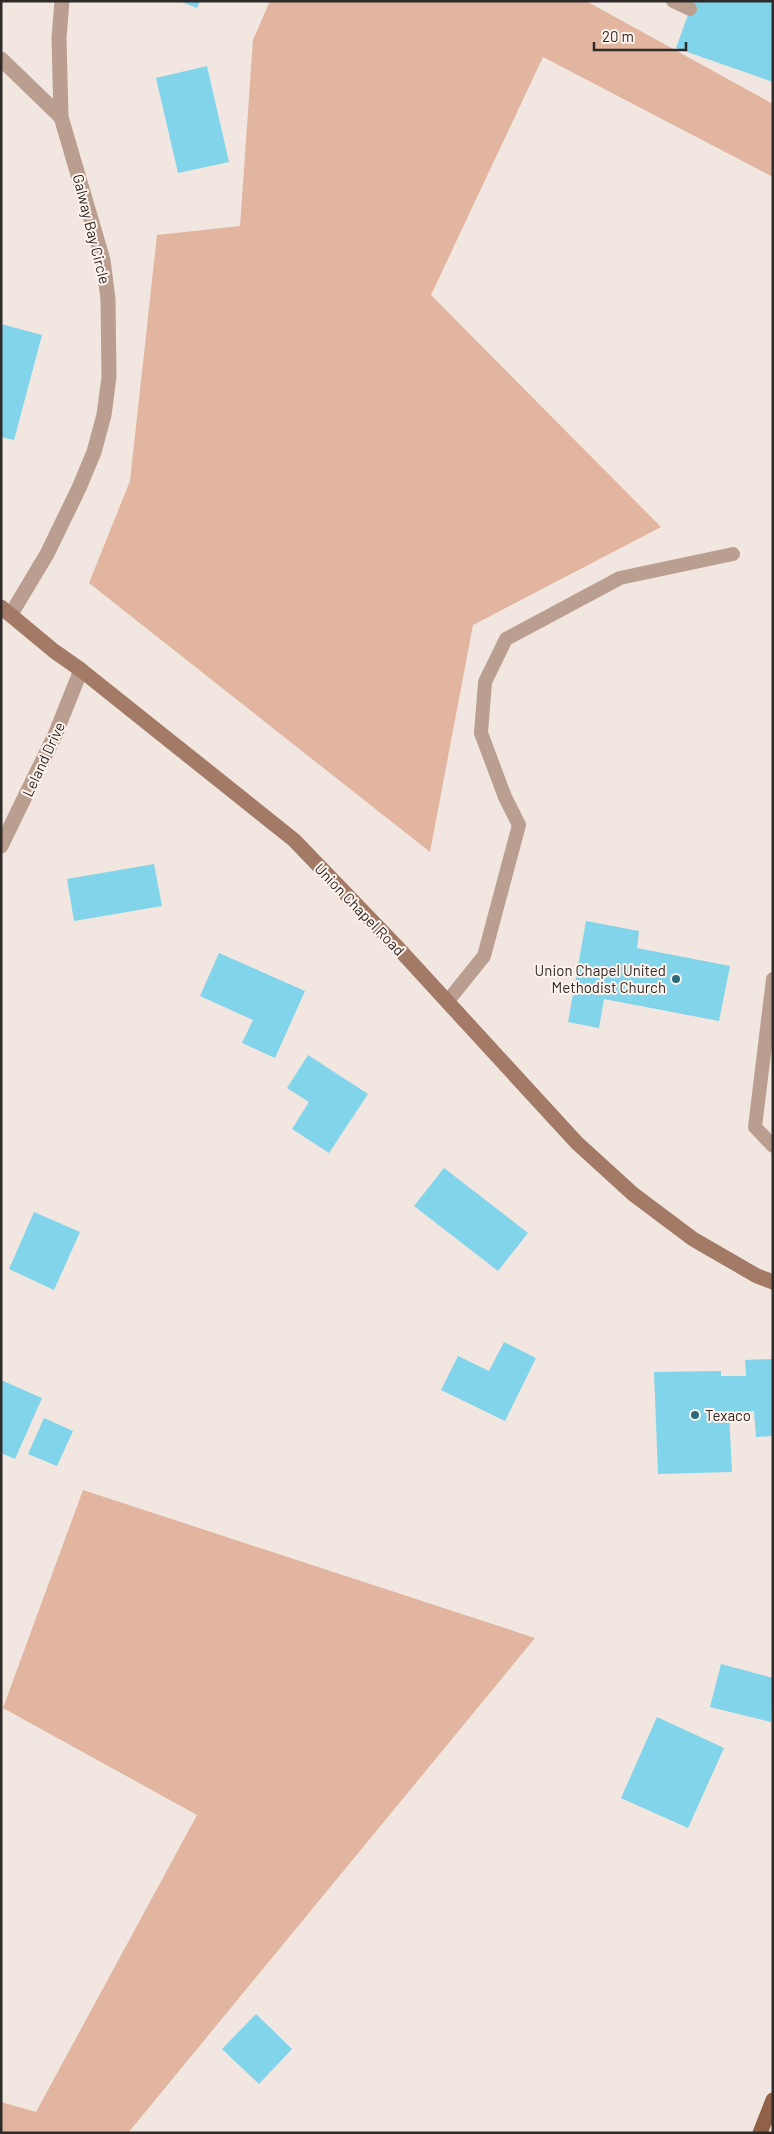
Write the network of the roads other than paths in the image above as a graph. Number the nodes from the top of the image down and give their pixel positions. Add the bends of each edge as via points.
1 (62, 1) edge
2 (673, 1) edge
3 (690, 9) dead end
4 (1, 59) edge
5 (61, 117) junction
6 (733, 554) dead end
7 (6, 610) edge
8 (81, 670) junction
9 (1, 846) edge
10 (773, 979) edge
11 (447, 1002) junction
12 (773, 1146) edge
13 (773, 1282) edge
14 (773, 2100) edge
15 (760, 2133) edge

1 - 5 street via 59,38
2 - 3 lane
4 - 5 street, Galway Bay Circle
5 - 7 street, Galway Bay Circle via 103,260 108,299 109,377 104,415 94,452 79,488 47,554
6 - 11 lane via 620,578 506,639 485,682 481,733 519,825 484,956
7 - 8 street, Union Chapel Road
8 - 9 street, Leland Drive via 56,735
8 - 11 street, Union Chapel Road via 294,840
10 - 12 lane via 754,1127
11 - 13 street, Union Chapel Road via 577,1144 633,1194 693,1239
14 - 15 main road

